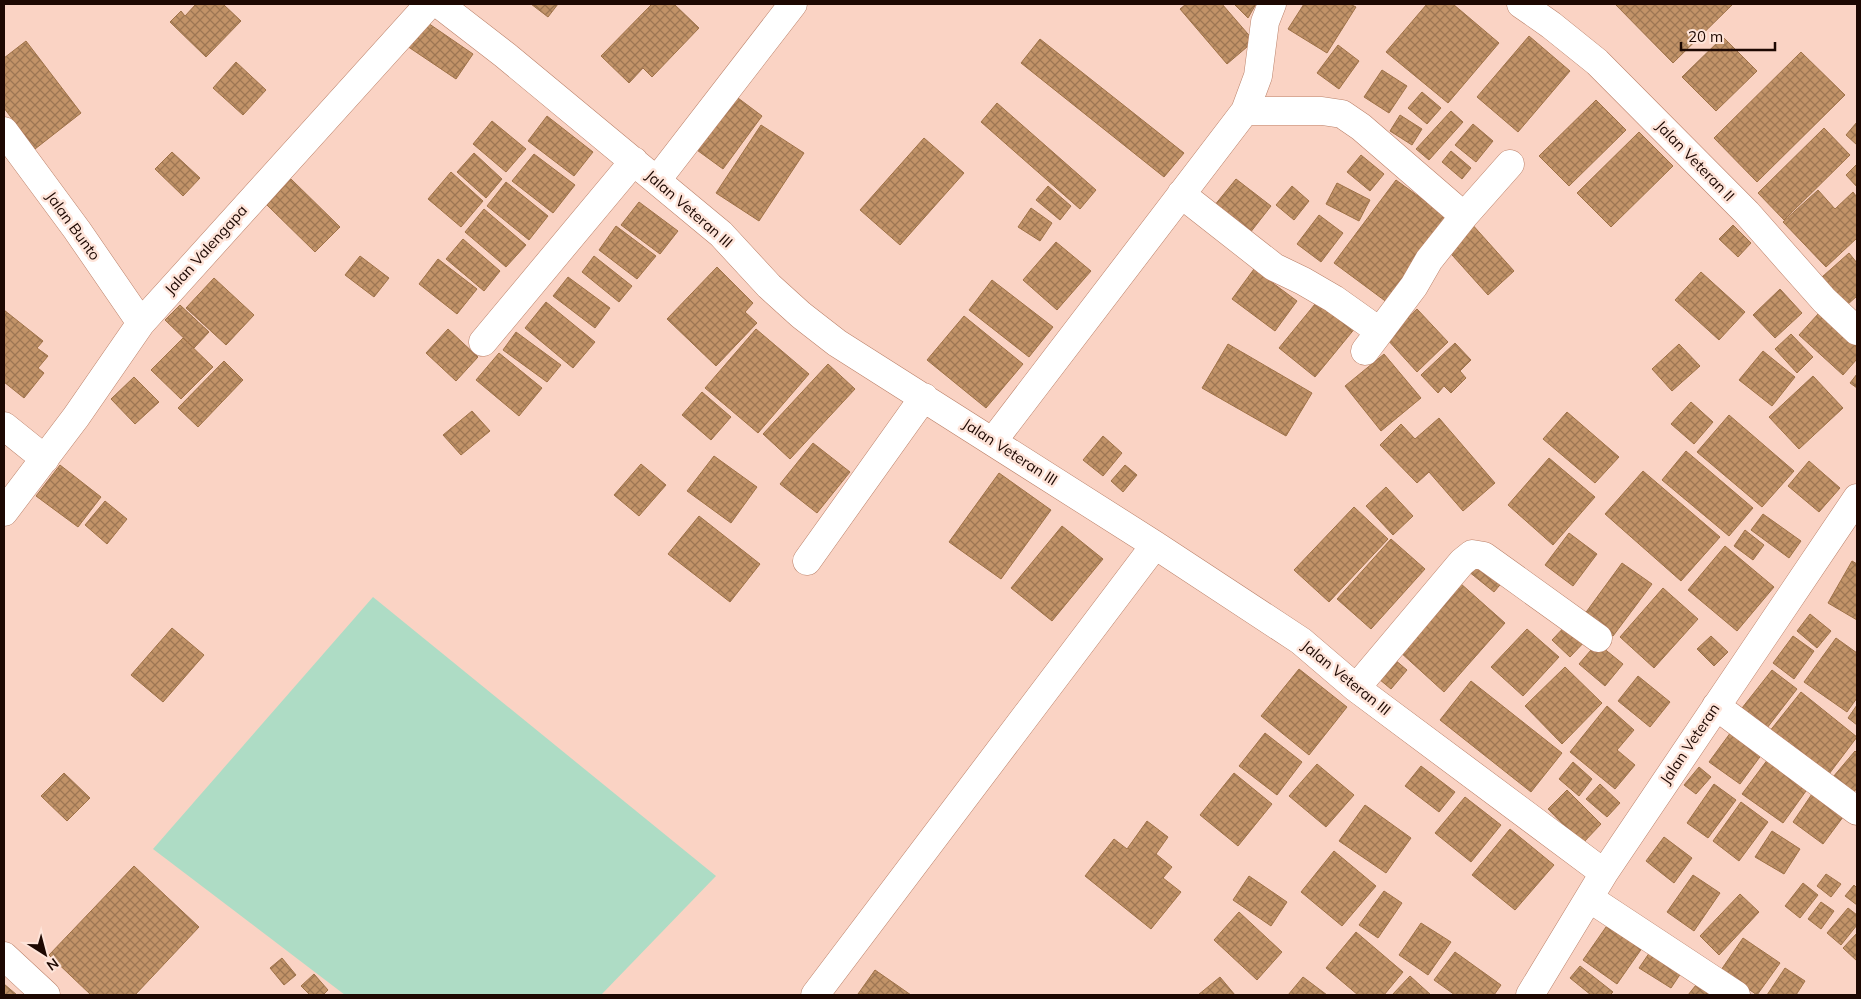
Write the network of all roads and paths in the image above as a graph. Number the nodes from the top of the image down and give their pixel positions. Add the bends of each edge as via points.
1 (429, 4) edge
2 (439, 4) edge
3 (793, 4) edge
4 (1272, 4) edge
5 (1521, 4) edge
6 (1245, 111) junction
7 (4, 131) edge
8 (634, 161) junction
9 (1510, 164) dead end
10 (657, 180) junction
11 (1181, 194) junction
12 (1464, 216) junction
13 (141, 322) junction
14 (1857, 331) edge
15 (483, 342) dead end
16 (924, 397) junction
17 (4, 426) edge
18 (993, 441) junction
19 (45, 459) junction
20 (1857, 498) edge
21 (4, 512) edge
22 (1849, 527) edge
23 (1155, 545) junction
24 (807, 561) dead end
25 (1598, 638) dead end
26 (1356, 688) junction
27 (1716, 706) junction
28 (1857, 811) edge
29 (1604, 873) junction
30 (1589, 898) junction
31 (4, 956) edge
32 (46, 995) edge
33 (815, 995) edge
34 (1530, 995) edge
35 (1736, 995) edge

1 - 13 street, Jalan Valengapa
2 - 8 street, Jalan Veteran III
3 - 10 street
4 - 6 street via 1265,22 1258,76
5 - 14 street, Jalan Veteran II via 1597,62 1740,206 1824,300
6 - 11 street
6 - 12 street via 1342,114
7 - 13 street, Jalan Bunto
8 - 10 street, Jalan Veteran III
8 - 15 street
9 - 12 street
10 - 16 street, Jalan Veteran III via 721,234 801,315 837,343
11 - 12 street via 1274,267 1334,299 1372,341
11 - 18 street
13 - 19 street, Jalan Valengapa
16 - 18 street, Jalan Veteran III
16 - 24 street
17 - 19 street
18 - 23 street, Jalan Veteran III
19 - 21 street, Jalan Valengapa
20 - 22 street, Jalan Veteran
22 - 27 street, Jalan Veteran
23 - 26 street, Jalan Veteran III via 1301,641
23 - 33 street
25 - 26 street via 1484,556 1472,554
26 - 29 street, Jalan Veteran III
27 - 28 street
27 - 29 street, Jalan Veteran
29 - 30 street, Jalan Veteran
30 - 34 street, Jalan Veteran
30 - 35 street
31 - 32 street

